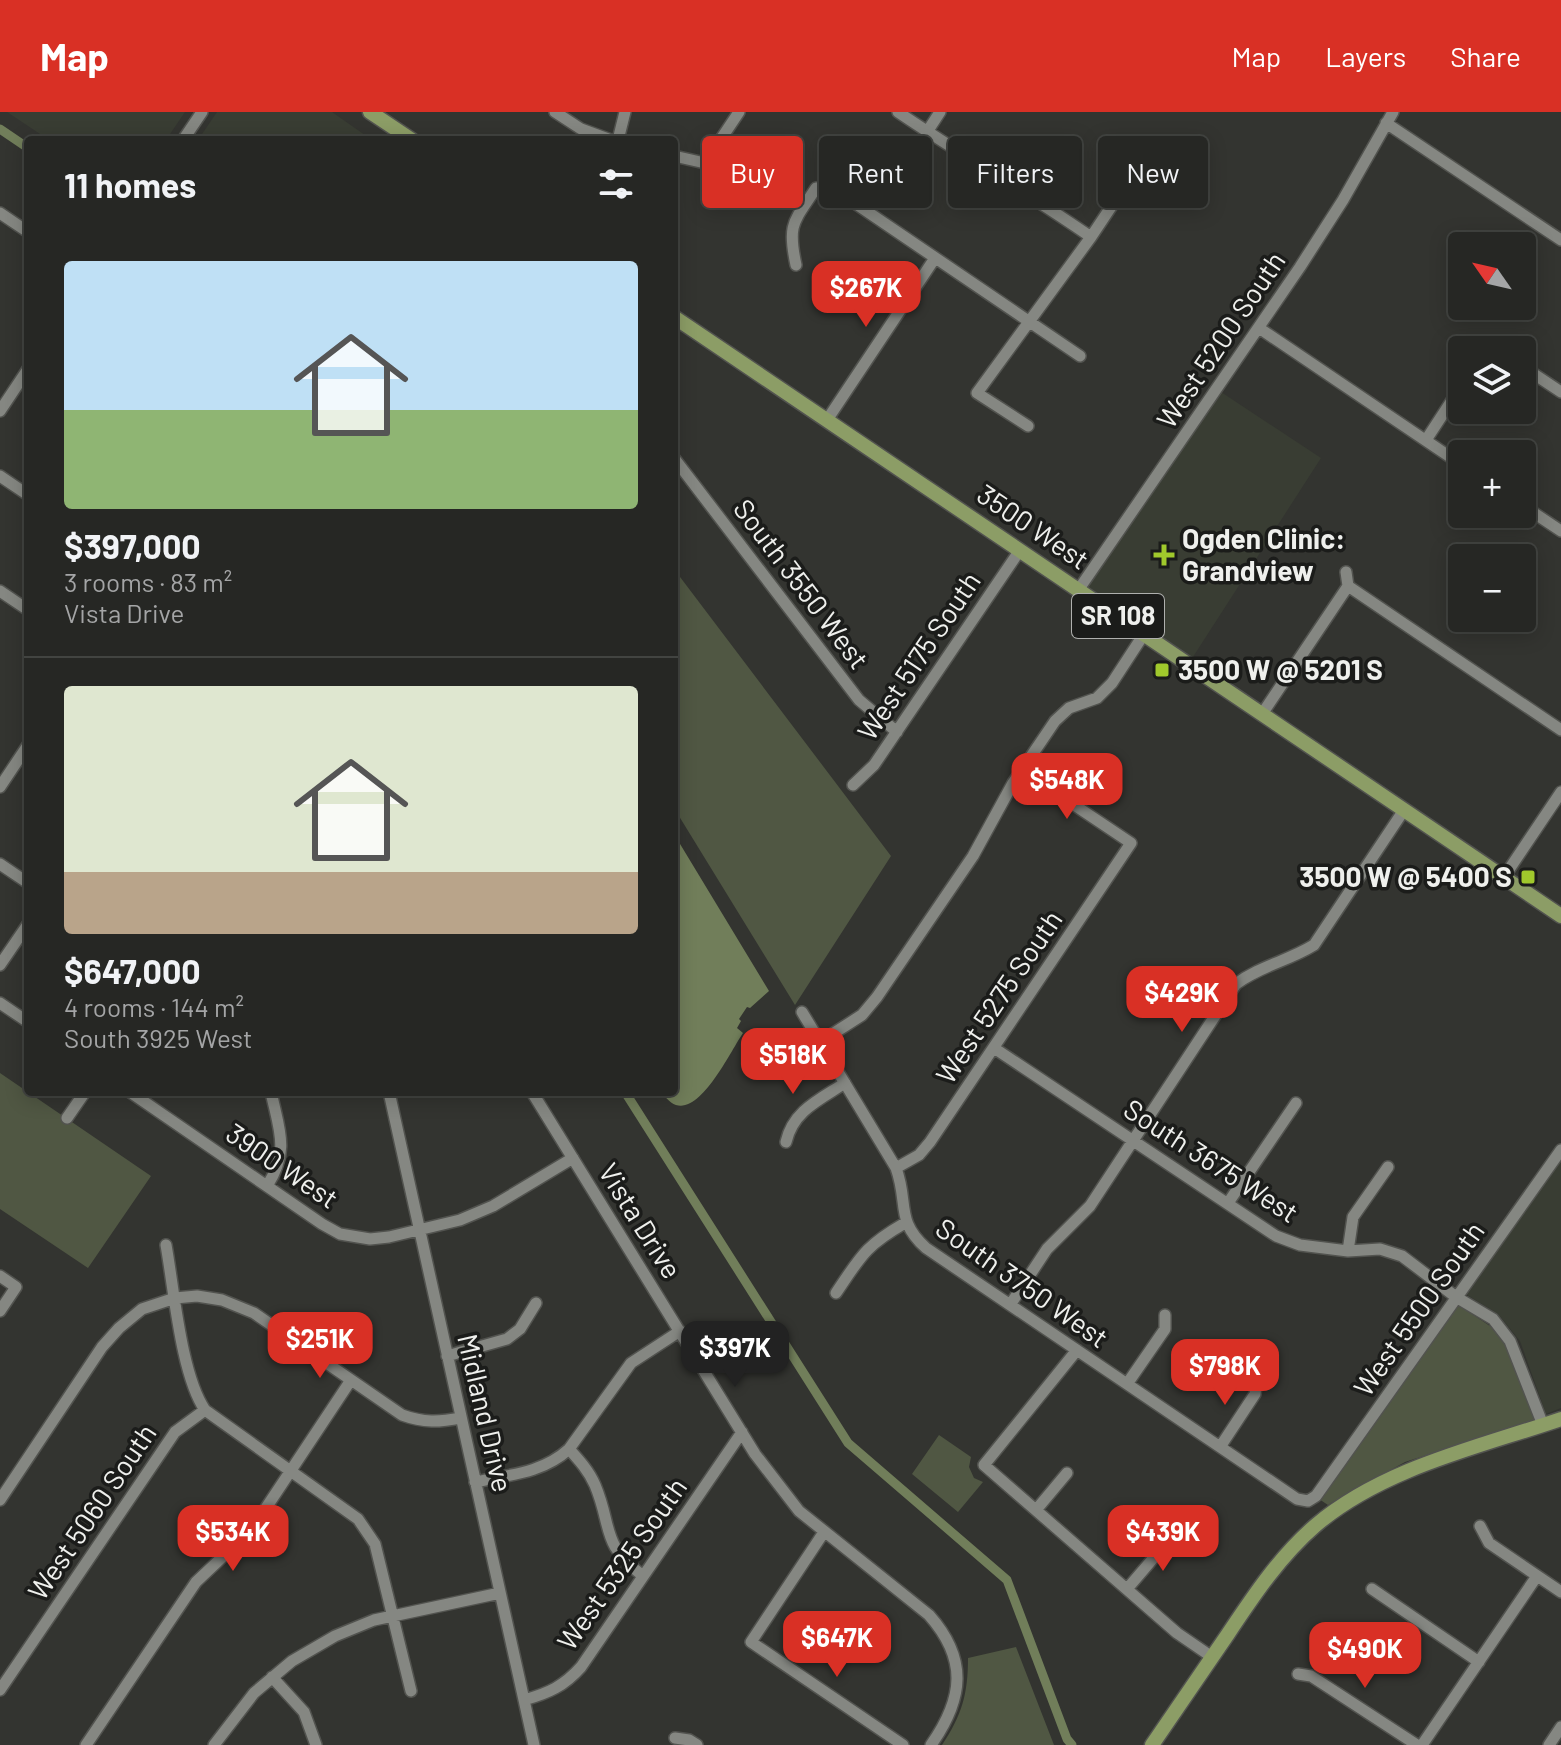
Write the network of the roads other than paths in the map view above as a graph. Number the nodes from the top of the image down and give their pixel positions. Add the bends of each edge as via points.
1 (202, 112) edge
2 (370, 112) edge
3 (555, 112) edge
4 (625, 112) edge
5 (739, 112) edge
6 (898, 112) edge
7 (940, 112) edge
8 (1393, 112) edge
9 (1386, 123) junction
10 (927, 132) junction
11 (186, 136) edge
12 (406, 136) edge
13 (600, 136) edge
14 (619, 136) edge
15 (678, 157) edge
16 (1110, 208) edge
17 (0, 213) edge
18 (24, 229) edge
19 (1091, 237) junction
20 (1561, 240) edge
21 (935, 258) junction
22 (796, 265) dead end
23 (678, 320) edge
24 (1029, 322) junction
25 (1259, 328) junction
26 (1080, 356) dead end
27 (24, 375) edge
28 (1536, 375) edge
29 (1561, 392) edge
30 (1448, 406) edge
31 (0, 411) edge
32 (827, 420) junction
33 (1028, 426) dead end
34 (1426, 440) junction
35 (1448, 455) edge
36 (678, 463) edge
37 (0, 476) edge
38 (24, 492) edge
39 (1536, 514) edge
40 (1561, 531) edge
41 (1020, 550) junction
42 (1346, 572) dead end
43 (1348, 586) junction
44 (1079, 589) junction
45 (1, 595) edge
46 (24, 608) edge
47 (1144, 634) junction
48 (1262, 714) junction
49 (1561, 730) edge
50 (897, 732) junction
51 (24, 751) edge
52 (1022, 770) junction
53 (853, 785) dead end
54 (0, 787) edge
55 (1561, 792) edge
56 (1404, 810) junction
57 (0, 864) edge
58 (1504, 877) junction
59 (24, 880) edge
60 (1561, 916) edge
61 (24, 930) edge
62 (0, 965) edge
63 (0, 1003) edge
64 (802, 1012) dead end
65 (24, 1019) edge
66 (820, 1042) junction
67 (994, 1048) junction
68 (845, 1083) junction
69 (82, 1096) edge
70 (136, 1096) edge
71 (272, 1096) edge
72 (390, 1096) edge
73 (534, 1096) edge
74 (1296, 1103) dead end
75 (67, 1118) dead end
76 (1132, 1140) junction
77 (786, 1142) dead end
78 (1561, 1150) edge
79 (573, 1158) junction
80 (1388, 1167) dead end
81 (896, 1168) junction
82 (267, 1186) junction
83 (1228, 1203) junction
84 (905, 1223) junction
85 (419, 1229) junction
86 (166, 1245) dead end
87 (1348, 1251) junction
88 (0, 1276) edge
89 (836, 1293) dead end
90 (1456, 1297) junction
91 (175, 1298) junction
92 (536, 1303) dead end
93 (1010, 1305) junction
94 (0, 1311) edge
95 (1165, 1315) dead end
96 (680, 1331) junction
97 (1077, 1350) junction
98 (447, 1356) junction
99 (1257, 1377) dead end
100 (351, 1380) junction
101 (1127, 1384) junction
102 (205, 1410) junction
103 (461, 1418) junction
104 (1561, 1419) edge
105 (1543, 1425) junction
106 (742, 1432) junction
107 (1220, 1447) junction
108 (569, 1449) junction
109 (291, 1471) junction
110 (1067, 1473) dead end
111 (475, 1482) junction
112 (1316, 1496) joint
113 (0, 1500) edge
114 (1036, 1510) junction
115 (1480, 1526) dead end
116 (824, 1532) junction
117 (1160, 1538) dead end
118 (643, 1576) junction
119 (1537, 1576) junction
120 (1127, 1589) junction
121 (1372, 1589) dead end
122 (1561, 1592) edge
123 (500, 1593) junction
124 (393, 1616) junction
125 (1212, 1657) junction
126 (1479, 1662) junction
127 (1298, 1674) dead end
128 (272, 1677) junction
129 (0, 1690) edge
130 (411, 1691) dead end
131 (524, 1700) junction
132 (1561, 1727) edge
133 (675, 1738) dead end
134 (86, 1745) edge
135 (214, 1745) edge
136 (316, 1745) edge
137 (534, 1745) edge
138 (697, 1745) edge
139 (903, 1745) edge
140 (931, 1745) edge
141 (1152, 1745) edge
142 (1420, 1745) edge
143 (1549, 1745) edge

1 - 11 street
2 - 12 main road
3 - 13 street
4 - 14 street
5 - 15 street via 705,163
6 - 10 street
7 - 10 street
8 - 9 street, West 5200 South
9 - 20 street
9 - 25 street, West 5200 South
10 - 19 street
16 - 19 street
17 - 18 street
19 - 24 street
21 - 22 street via 831,187 816,188 792,225
21 - 24 street
21 - 32 street
23 - 32 main road, 3500 West / SR 108
24 - 26 street
24 - 33 street via 977,393
25 - 34 street
25 - 44 street, West 5200 South
27 - 31 street
28 - 29 street
30 - 34 street
32 - 41 main road, 3500 West / SR 108
34 - 35 street
36 - 50 street, South 3550 West via 859,700
37 - 38 street
39 - 40 street
41 - 44 main road, 3500 West / SR 108
41 - 50 street, West 5175 South
42 - 43 street
43 - 48 street
43 - 49 street
44 - 47 main road, 3500 West / SR 108
45 - 46 street
47 - 48 main road, 3500 West / SR 108
47 - 52 street via 1112,683 1097,698 1069,708 1055,721
48 - 56 main road, 3500 West / SR 108
50 - 53 street, West 5175 South
51 - 54 street
52 - 66 street via 973,856 877,997 862,1015
52 - 67 street, West 5275 South via 1131,843
55 - 58 street
56 - 58 main road, 3500 West / SR 108
56 - 76 street via 1314,945 1254,970 1236,984
57 - 59 street
58 - 60 main road, 3500 West / SR 108
61 - 62 street
63 - 65 street
64 - 66 street, South 3750 West
66 - 68 street, South 3750 West
67 - 76 street, South 3675 West
67 - 81 street, West 5275 South via 930,1142
68 - 77 street via 799,1113
68 - 81 street, South 3750 West
69 - 75 street
70 - 82 street, 3900 West
71 - 82 street via 282,1157
72 - 85 street, Midland Drive
73 - 79 street, Vista Drive
74 - 83 street
76 - 83 street, South 3675 West
76 - 93 street via 1090,1206 1047,1249
78 - 90 street, West 5500 South
79 - 85 street, 3900 West via 493,1206
79 - 96 street, Vista Drive
80 - 87 street via 1353,1217
81 - 84 street, South 3750 West
82 - 85 street, 3900 West via 322,1224 354,1238
83 - 87 street, South 3675 West via 1276,1236
84 - 89 street via 865,1249
84 - 93 street, South 3750 West via 926,1248
85 - 98 street, Midland Drive
86 - 91 street
87 - 90 street, South 3675 West via 1380,1249 1402,1256
88 - 94 street via 16,1287
90 - 105 street, South 3675 West via 1493,1319 1510,1341
90 - 112 street, West 5500 South
91 - 100 street via 222,1300 254,1313
91 - 102 street via 189,1373
91 - 113 street via 142,1309 102,1347
92 - 98 street via 507,1339
93 - 97 street, South 3750 West
95 - 101 street via 1165,1329
96 - 106 street, Vista Drive
96 - 108 street via 631,1363
97 - 101 street, South 3750 West
97 - 114 street via 984,1465
98 - 103 street, Midland Drive
99 - 107 street via 1255,1394
100 - 103 street via 402,1415 439,1423
100 - 109 street
101 - 107 street, South 3750 West
102 - 109 street
102 - 129 street, West 5060 South via 175,1432
103 - 111 street, Midland Drive
104 - 105 main road
105 - 125 main road via 1403,1474 1317,1524 1287,1552
106 - 116 street, Vista Drive via 783,1493
106 - 118 street, West 5325 South
107 - 112 street, South 3750 West via 1297,1499
108 - 111 street via 546,1466
108 - 118 street via 594,1482 614,1547
109 - 124 street via 358,1519 375,1544
109 - 134 street via 252,1529 196,1582
110 - 114 street
111 - 123 street, Midland Drive
114 - 120 street
115 - 119 street via 1489,1543
116 - 139 street via 751,1642
116 - 140 street, Vista Drive via 941,1629 956,1659 955,1697 950,1716
117 - 120 street via 1157,1554
118 - 131 street, West 5325 South via 568,1682
119 - 122 street
119 - 126 street
120 - 125 street
121 - 126 street
123 - 124 street
123 - 131 street, Midland Drive
124 - 128 street via 335,1636
124 - 130 street
125 - 141 main road
126 - 142 street
127 - 142 street via 1311,1676
128 - 135 street
128 - 136 street via 304,1712
131 - 137 street, Midland Drive
132 - 143 street
133 - 138 street

